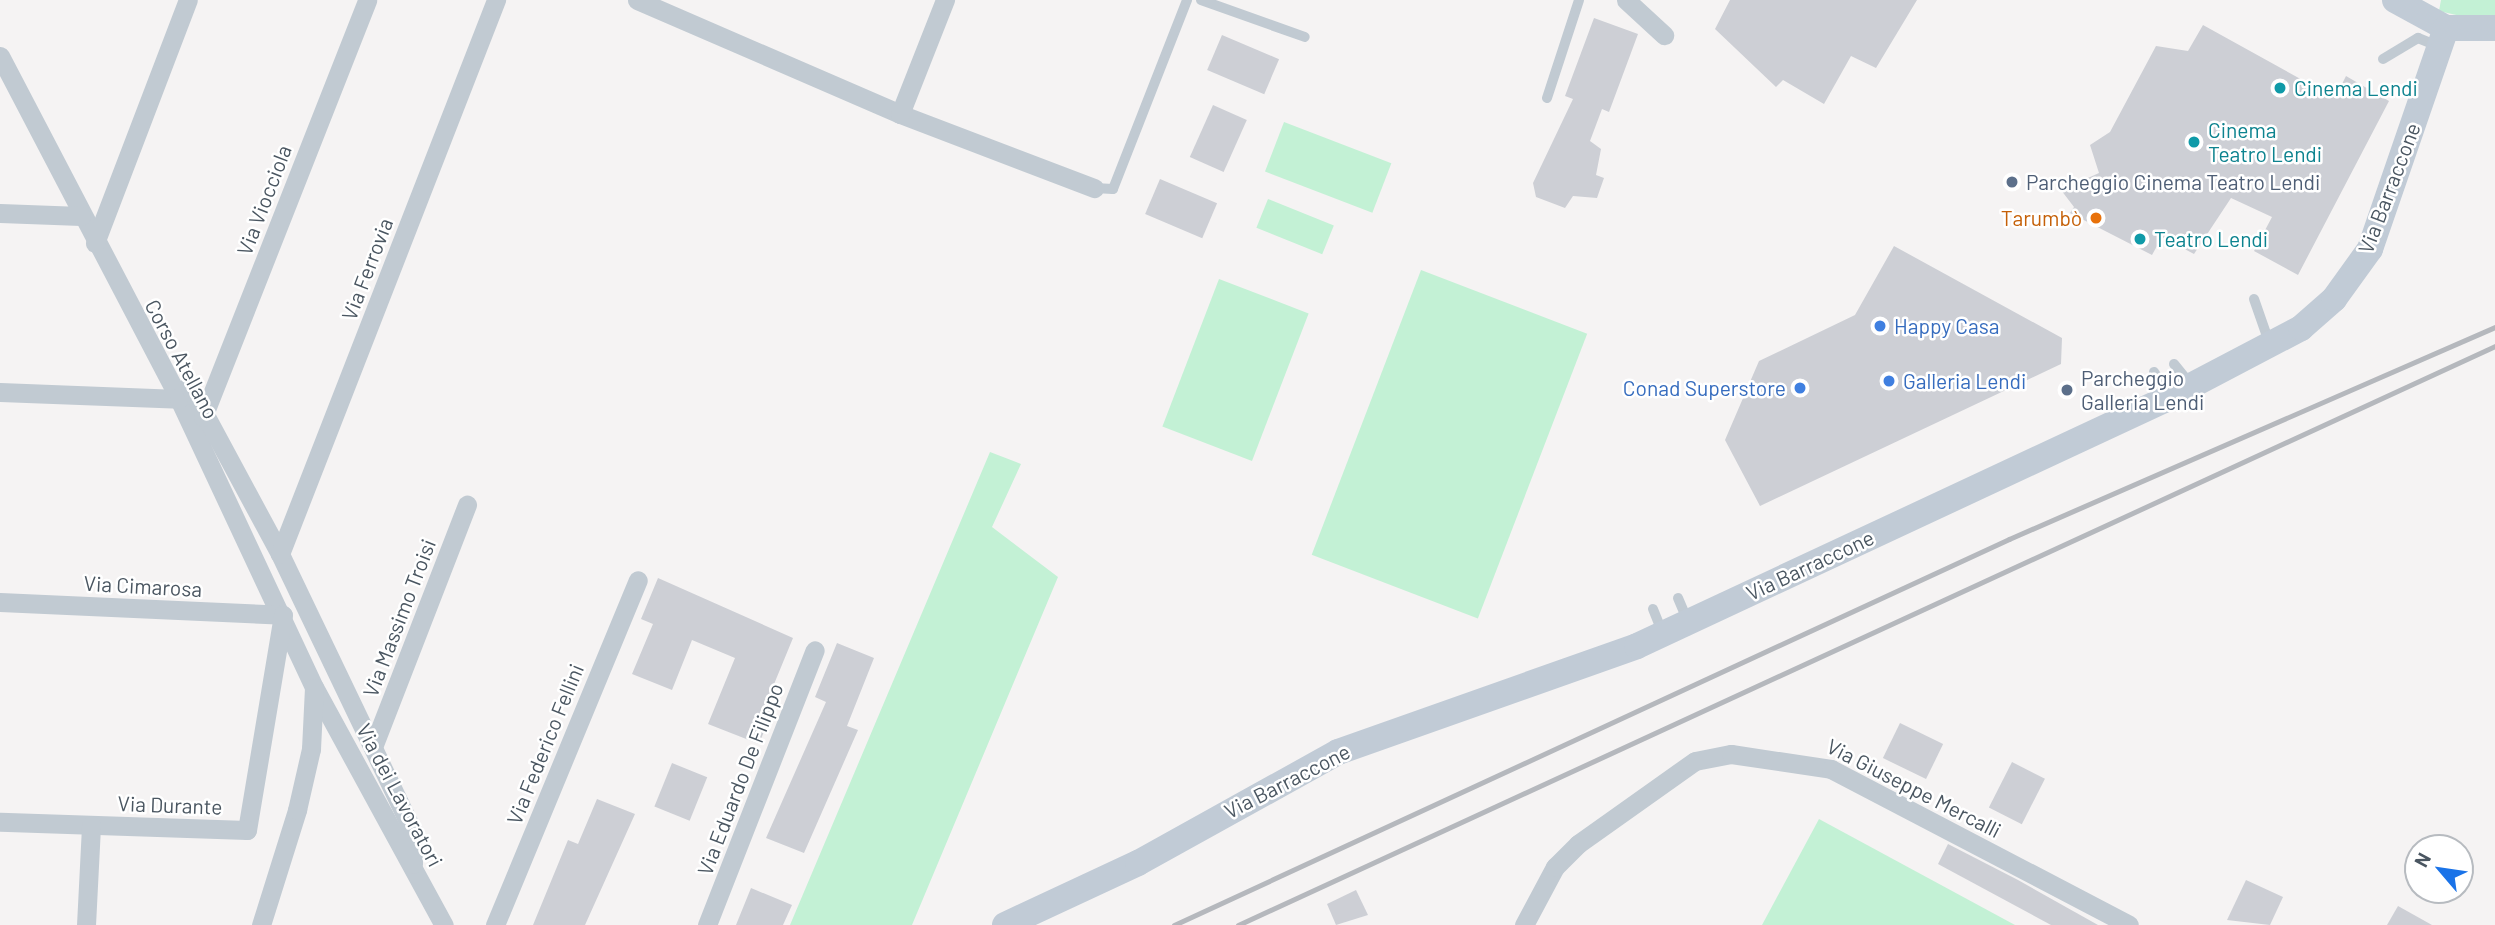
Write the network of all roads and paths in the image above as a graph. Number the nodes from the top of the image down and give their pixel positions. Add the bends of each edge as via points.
1 (188, 0) edge
2 (367, 0) edge
3 (496, 0) edge
4 (637, 0) edge
5 (946, 0) edge
6 (1187, 0) edge
7 (1201, 0) edge
8 (1579, 0) edge
9 (1626, 0) edge
10 (2395, 0) edge
11 (2495, 28) edge
12 (1664, 35) dead end
13 (1305, 37) dead end
14 (2443, 37) junction
15 (0, 56) edge
16 (2383, 59) dead end
17 (7, 83) edge
18 (1547, 98) dead end
19 (900, 114) junction
20 (1094, 188) joint
21 (0, 213) edge
22 (81, 216) junction
23 (95, 243) junction
24 (2254, 299) dead end
25 (2270, 345) junction
26 (2174, 364) dead end
27 (2154, 372) dead end
28 (2181, 391) junction
29 (0, 392) edge
30 (180, 399) junction
31 (203, 417) junction
32 (467, 505) dead end
33 (280, 554) junction
34 (638, 580) dead end
35 (0, 602) edge
36 (284, 615) junction
37 (815, 650) dead end
38 (314, 687) junction
39 (373, 747) junction
40 (0, 822) edge
41 (91, 825) junction
42 (413, 867) junction
43 (86, 925) edge
44 (261, 925) edge
45 (444, 925) edge
46 (495, 925) edge
47 (707, 925) edge
48 (1004, 925) edge
49 (1524, 925) edge
50 (2129, 925) edge

1 - 23 street
2 - 31 street, Via Viocciola
3 - 33 street, Via Ferrovia
4 - 19 street
5 - 19 street
6 - 20 lane via 1113,189
7 - 13 lane
8 - 18 lane
9 - 12 street
10 - 14 street
11 - 14 street
14 - 16 lane via 2418,38
14 - 25 street, Via Barraccone via 2370,249 2334,299
15 - 17 street, Corso Atellano
17 - 22 street, Corso Atellano
19 - 20 street
21 - 22 street
22 - 23 street, Corso Atellano
23 - 30 street, Corso Atellano
24 - 25 lane
25 - 28 street, Via Barraccone
26 - 28 lane
27 - 28 lane
28 - 48 street, Via Barraccone via 1683,610 1338,752 1138,863
29 - 30 street
30 - 31 street via 189,385
30 - 36 street, Corso Atellano
31 - 33 street
32 - 39 street, Via Massimo Troisi
33 - 39 street
34 - 46 street, Via Federico Fellini
35 - 36 street, Via Cimarosa
36 - 38 street, Corso Atellano
36 - 41 street, Via Durante via 247,830
37 - 47 street, Via Eduardo De Filippo
38 - 42 street, Via dei Lavoratori
38 - 44 street via 311,749
39 - 42 street via 413,831
40 - 41 street, Via Durante
41 - 43 street
42 - 45 street, Via dei Lavoratori
49 - 50 street, Via Giuseppe Mercalli via 1555,867 1578,845 1695,761 1731,754 1831,769

